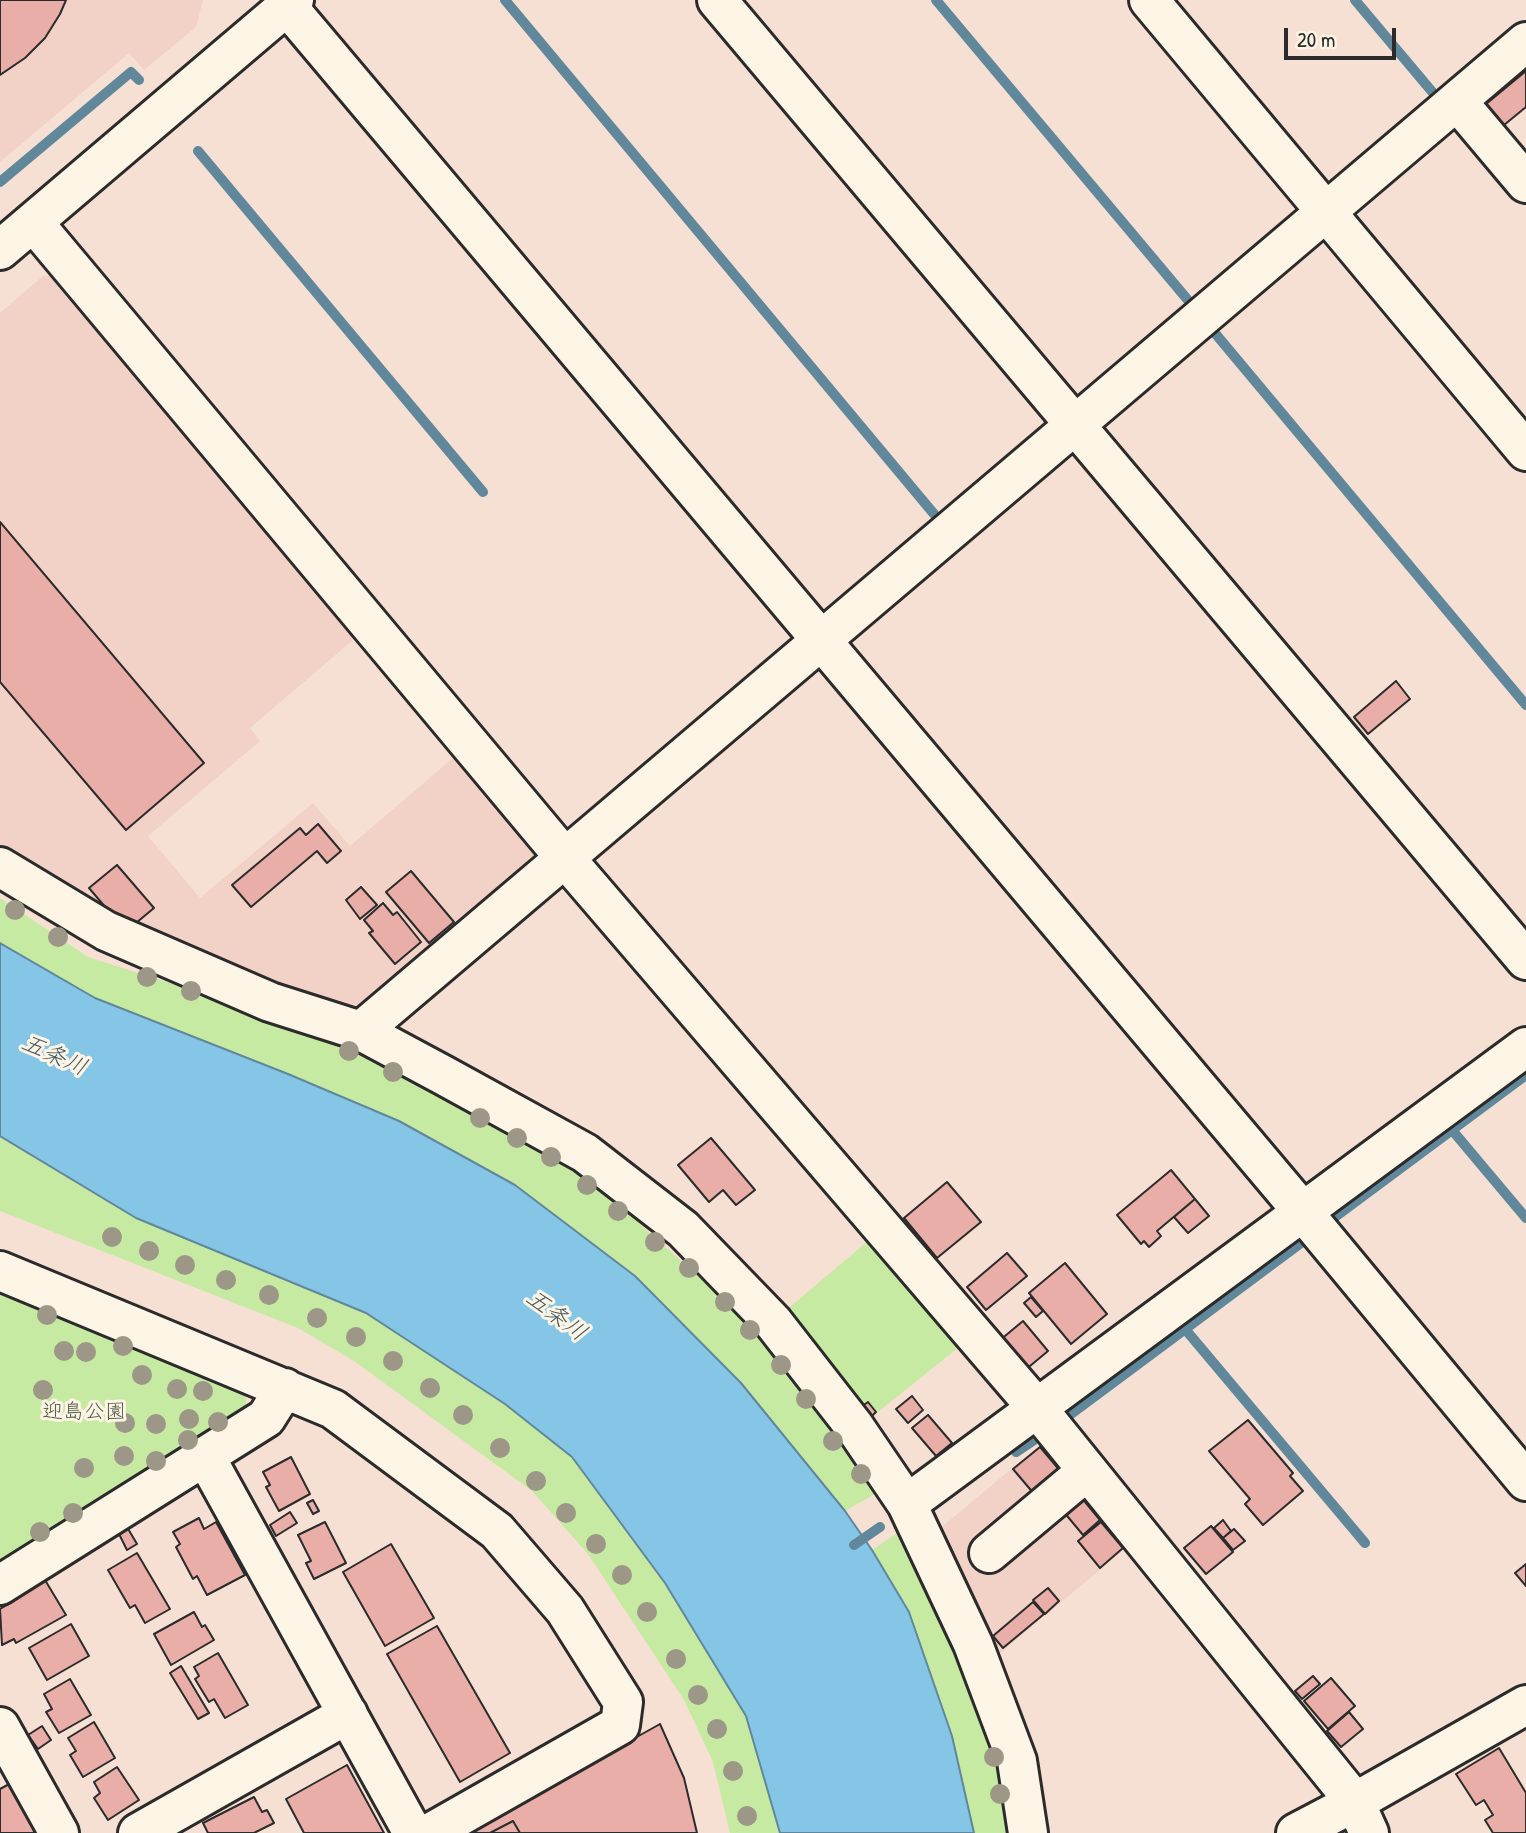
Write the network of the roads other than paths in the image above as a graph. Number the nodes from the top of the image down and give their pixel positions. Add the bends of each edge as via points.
1 (717, 0) edge
2 (1149, 0) edge
3 (291, 3) edge
4 (1526, 42) edge
5 (1457, 100) junction
6 (1526, 183) edge
7 (1325, 212) junction
8 (33, 222) junction
9 (0, 250) edge
10 (1074, 425) junction
11 (1526, 451) edge
12 (821, 641) junction
13 (565, 858) junction
14 (0, 867) edge
15 (1526, 960) edge
16 (361, 1031) junction
17 (1526, 1047) edge
18 (1303, 1212) junction
19 (0, 1271) edge
20 (285, 1388) junction
21 (1037, 1408) junction
22 (205, 1456) junction
23 (1087, 1471) junction
24 (1526, 1481) edge
25 (907, 1504) junction
26 (989, 1553) dead end
27 (0, 1585) edge
28 (1526, 1705) edge
29 (348, 1714) junction
30 (0, 1727) edge
31 (1362, 1817) edge
32 (144, 1832) edge
33 (59, 1833) edge
34 (413, 1833) edge
35 (430, 1833) edge
36 (1028, 1833) edge
37 (1296, 1833) edge

1 - 10 street
2 - 7 street
3 - 8 street
3 - 12 street
4 - 5 street
5 - 6 street
5 - 7 street
7 - 10 street
7 - 11 street
8 - 9 street
8 - 13 street
10 - 12 street
10 - 15 street
12 - 13 street
12 - 18 street
13 - 16 street
13 - 21 street
14 - 16 street via 106,931 270,1002
16 - 25 street via 585,1153 683,1229 773,1322 854,1426
17 - 18 street
18 - 21 street
18 - 24 street
19 - 20 street
20 - 22 street via 266,1418
20 - 35 street via 333,1409 497,1531 565,1610 623,1702 621,1725
21 - 23 street
21 - 25 street
22 - 27 street
22 - 29 street
23 - 26 street
23 - 31 street
25 - 36 street via 973,1644 1017,1761
28 - 31 street
29 - 32 street
29 - 34 street
30 - 33 street
31 - 37 street

